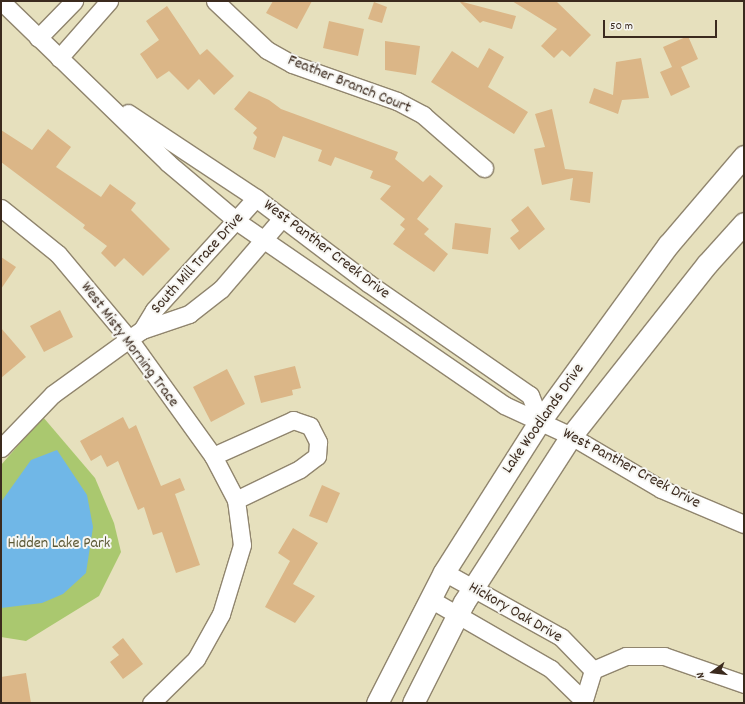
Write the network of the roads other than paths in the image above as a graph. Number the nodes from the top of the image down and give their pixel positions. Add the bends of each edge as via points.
1 (1, 1) edge
2 (74, 1) edge
3 (109, 1) edge
4 (215, 1) edge
5 (38, 38) junction
6 (59, 58) junction
7 (96, 92) junction
8 (744, 156) edge
9 (484, 168) dead end
10 (256, 198) junction
11 (1, 208) edge
12 (282, 218) junction
13 (238, 222) junction
14 (744, 223) edge
15 (264, 240) junction
16 (135, 334) junction
17 (540, 421) junction
18 (571, 436) junction
19 (1, 448) edge
20 (213, 456) junction
21 (236, 500) junction
22 (744, 524) edge
23 (444, 572) junction
24 (473, 588) junction
25 (430, 599) junction
26 (458, 615) junction
27 (593, 670) junction
28 (744, 684) edge
29 (583, 701) edge
30 (151, 703) edge
31 (377, 703) edge
32 (413, 703) edge

1 - 5 street, West Panther Creek Drive
2 - 5 street
3 - 6 street
4 - 9 street, Feather Branch Court via 266,50 292,64 397,101 423,115
5 - 6 street, West Panther Creek Drive
6 - 7 street, West Panther Creek Drive
7 - 10 street, West Panther Creek Drive
7 - 13 street, West Panther Creek Drive via 168,163
8 - 17 main road, Lake Woodlands Drive via 668,245
10 - 12 street, West Panther Creek Drive
10 - 13 street, South Mill Trace Drive
11 - 16 street, West Misty Morning Trace via 58,254
12 - 15 street, South Mill Trace Drive
12 - 17 street, West Panther Creek Drive via 368,283 530,395
13 - 15 street, West Panther Creek Drive
13 - 16 street, South Mill Trace Drive via 154,310
14 - 18 main road, Lake Woodlands Drive via 707,264
15 - 16 street, South Mill Trace Drive via 221,289 189,314
15 - 17 street, West Panther Creek Drive via 504,405
16 - 19 street, South Mill Trace Drive via 53,394
16 - 20 street, West Misty Morning Trace
17 - 18 street, West Panther Creek Drive
17 - 23 main road, Lake Woodlands Drive
18 - 22 street, West Panther Creek Drive via 661,488
18 - 24 main road, Lake Woodlands Drive
20 - 21 street, West Misty Morning Trace
20 - 21 street via 293,420 310,426 318,442 317,456 300,469
21 - 30 street, West Misty Morning Trace via 242,545 221,614 196,659
23 - 24 street, Hickory Oak Drive
23 - 25 main road, Lake Woodlands Drive
24 - 26 main road, Lake Woodlands Drive
24 - 27 street, Hickory Oak Drive via 561,637
25 - 26 street, Hickory Oak Drive
25 - 31 main road, Lake Woodlands Drive
26 - 29 street, Hickory Oak Drive via 552,670
26 - 32 main road, Lake Woodlands Drive
27 - 28 street via 626,656 664,656
27 - 29 street, Hickory Oak Drive

